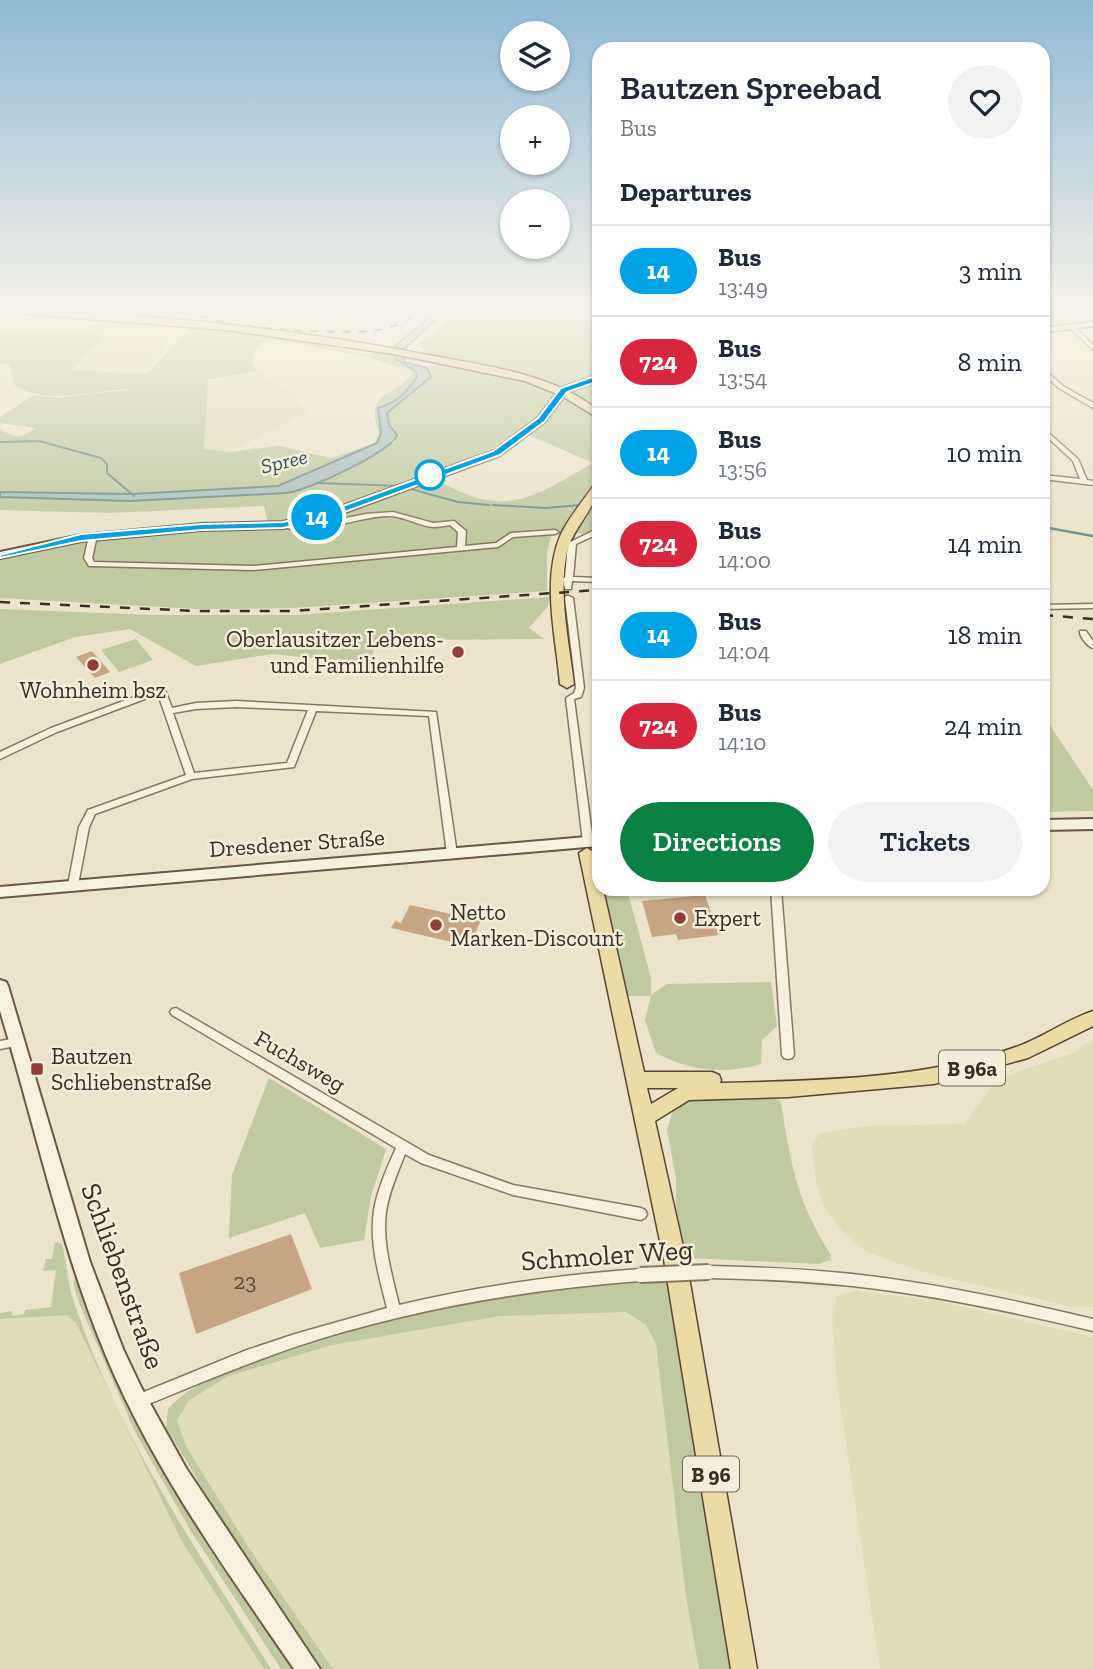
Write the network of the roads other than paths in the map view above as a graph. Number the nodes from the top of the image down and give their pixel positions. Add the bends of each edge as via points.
1 (536, 385) edge
2 (580, 385) edge
3 (1058, 385) edge
4 (561, 392) junction
5 (1093, 405) edge
6 (592, 411) edge
7 (1050, 436) edge
8 (1050, 478) edge
9 (1084, 482) junction
10 (1093, 483) edge
11 (592, 496) edge
12 (283, 525) junction
13 (555, 532) dead end
14 (592, 534) edge
15 (93, 536) junction
16 (461, 548) junction
17 (0, 555) edge
18 (592, 581) edge
19 (569, 598) dead end
20 (1093, 606) edge
21 (1050, 607) edge
22 (1083, 633) dead end
23 (1093, 646) edge
24 (566, 684) dead end
25 (312, 710) junction
26 (169, 711) junction
27 (0, 756) edge
28 (191, 776) junction
29 (1093, 824) edge
30 (1050, 825) edge
31 (591, 845) edge
32 (452, 854) junction
33 (74, 885) junction
34 (0, 892) edge
35 (601, 896) edge
36 (777, 896) edge
37 (0, 986) edge
38 (176, 1012) dead end
39 (1093, 1018) edge
40 (8, 1043) edge
41 (788, 1055) dead end
42 (842, 1084) junction
43 (639, 1087) junction
44 (686, 1092) junction
45 (646, 1116) junction
46 (402, 1147) junction
47 (641, 1214) dead end
48 (394, 1311) junction
49 (1093, 1325) edge
50 (139, 1401) junction
51 (308, 1669) edge
52 (744, 1669) edge

1 - 4 main road
2 - 4 main road
3 - 5 street
4 - 6 main road
4 - 12 main road via 541,420 502,450 336,512
7 - 9 street via 1076,460
8 - 9 street
9 - 10 street
11 - 24 main road via 565,539 558,565
12 - 15 main road
12 - 16 street via 306,528 398,515 459,527
13 - 16 street via 511,535 503,544
14 - 18 street via 572,542 567,583
15 - 16 street via 88,558 92,564 195,569 253,568
15 - 17 main road
19 - 31 street via 580,688 578,695 570,698
20 - 21 street
22 - 23 street
25 - 26 street via 217,704
25 - 28 street via 291,765
25 - 32 street via 433,714
26 - 27 street via 161,690 54,730
26 - 28 street
28 - 33 street via 91,812
29 - 30 main road
31 - 32 main road, Dresdener Straße
32 - 33 main road, Dresdener Straße
33 - 34 main road, Dresdener Straße
35 - 43 main road, B 96
36 - 41 street
37 - 40 main road, Schliebenstraße
38 - 46 street, Fuchsweg
39 - 42 main road, B 96a via 1021,1053 975,1067 897,1081
40 - 50 main road, Schliebenstraße via 86,1277 115,1354
42 - 43 main road, B 96a via 788,1080
42 - 44 main road, B 96a
43 - 44 main road, B 96a
43 - 45 main road, B 96
44 - 45 main road, B 96a
45 - 52 main road, B 96
46 - 47 street, Fuchsweg via 513,1190
46 - 48 street via 386,1183 376,1229
48 - 49 street, Schmoler Weg, bridge via 523,1285 640,1275 777,1272 970,1296
48 - 50 street, Schmoler Weg via 246,1357
50 - 51 main road, Schliebenstraße via 196,1503

